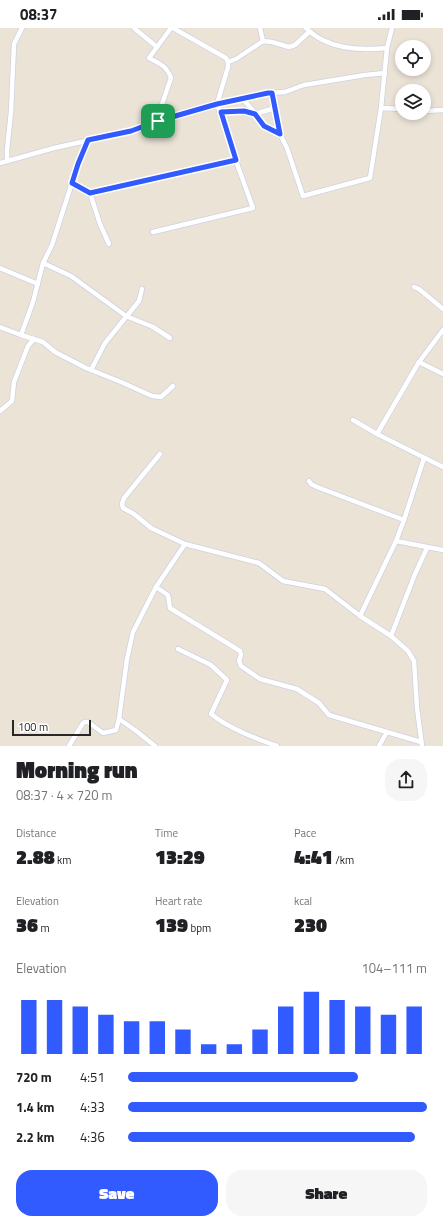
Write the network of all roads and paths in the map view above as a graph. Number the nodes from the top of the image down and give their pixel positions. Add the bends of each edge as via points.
1 (22, 28) edge
2 (134, 28) edge
3 (172, 28) edge
4 (260, 28) edge
5 (392, 28) edge
6 (307, 30) edge
7 (263, 41) junction
8 (157, 47) junction
9 (387, 48) junction
10 (228, 62) junction
11 (385, 73) junction
12 (272, 93) junction
13 (243, 98) junction
14 (217, 104) junction
15 (275, 108) junction
16 (381, 108) junction
17 (395, 109) edge
18 (443, 110) edge
19 (431, 111) edge
20 (221, 112) junction
21 (256, 114) junction
22 (158, 121) junction
23 (280, 134) junction
24 (88, 140) junction
25 (236, 160) junction
26 (7, 161) junction
27 (0, 163) edge
28 (72, 183) junction
29 (90, 193) junction
30 (152, 232) dead end
31 (109, 244) dead end
32 (43, 263) junction
33 (0, 268) edge
34 (38, 284) junction
35 (414, 287) dead end
36 (142, 289) dead end
37 (443, 309) edge
38 (126, 316) junction
39 (0, 327) edge
40 (443, 330) edge
41 (21, 335) junction
42 (170, 338) dead end
43 (34, 339) junction
44 (419, 362) junction
45 (91, 370) junction
46 (443, 374) edge
47 (173, 386) dead end
48 (0, 411) edge
49 (353, 420) dead end
50 (376, 434) junction
51 (160, 454) dead end
52 (424, 458) junction
53 (443, 467) edge
54 (309, 481) dead end
55 (404, 520) junction
56 (396, 541) junction
57 (185, 544) junction
58 (427, 548) junction
59 (443, 550) edge
60 (156, 587) junction
61 (360, 616) junction
62 (391, 636) junction
63 (178, 649) dead end
64 (119, 719) junction
65 (387, 732) junction
66 (421, 744) edge
67 (69, 746) edge
68 (155, 746) edge
69 (277, 746) edge
70 (379, 746) edge

1 - 26 street via 14,44
2 - 8 street
3 - 8 street
3 - 10 street via 222,55
4 - 7 street
5 - 9 street
6 - 7 street via 295,45 288,47
6 - 9 street via 336,46
7 - 10 street
8 - 22 street via 149,58 164,65 171,78
9 - 11 street
10 - 14 street
11 - 12 street
11 - 16 street
12 - 13 street
12 - 15 street
13 - 14 street
13 - 21 street
14 - 20 street
14 - 22 street
15 - 21 street
15 - 23 street
16 - 17 street
16 - 23 street via 370,178 303,196
18 - 19 street
20 - 21 street via 244,111
20 - 25 street
21 - 23 street via 264,126
22 - 24 street via 131,131
24 - 26 street
24 - 28 street
25 - 29 street
25 - 30 street via 252,208
26 - 27 street
28 - 29 street
28 - 32 street via 52,245
29 - 31 street
32 - 34 street
32 - 38 street via 71,276
33 - 34 street
34 - 41 street
35 - 37 street
36 - 38 street via 139,301
38 - 42 street via 153,327
38 - 45 street via 104,343
39 - 41 street
40 - 44 street
41 - 43 street
43 - 45 street
43 - 48 street via 28,346 14,382 12,401
44 - 46 street
44 - 50 street
45 - 47 street via 161,398
49 - 50 street
50 - 52 street
51 - 57 street via 124,498 123,508 151,528
52 - 53 street
52 - 55 street
54 - 55 street via 317,487
55 - 56 street
56 - 58 street
56 - 61 street
57 - 60 street
57 - 61 street via 259,563 283,581 325,590
58 - 59 street
58 - 62 street
60 - 64 street via 133,632
60 - 65 street via 168,595 170,608 240,651 241,666 260,679 297,689 319,703 329,715
61 - 62 street
62 - 66 street via 408,651 414,661
63 - 69 street via 211,665 227,680 211,714 255,738
64 - 67 street via 116,730 103,733 88,722 83,723
64 - 68 street
65 - 66 street
65 - 70 street

